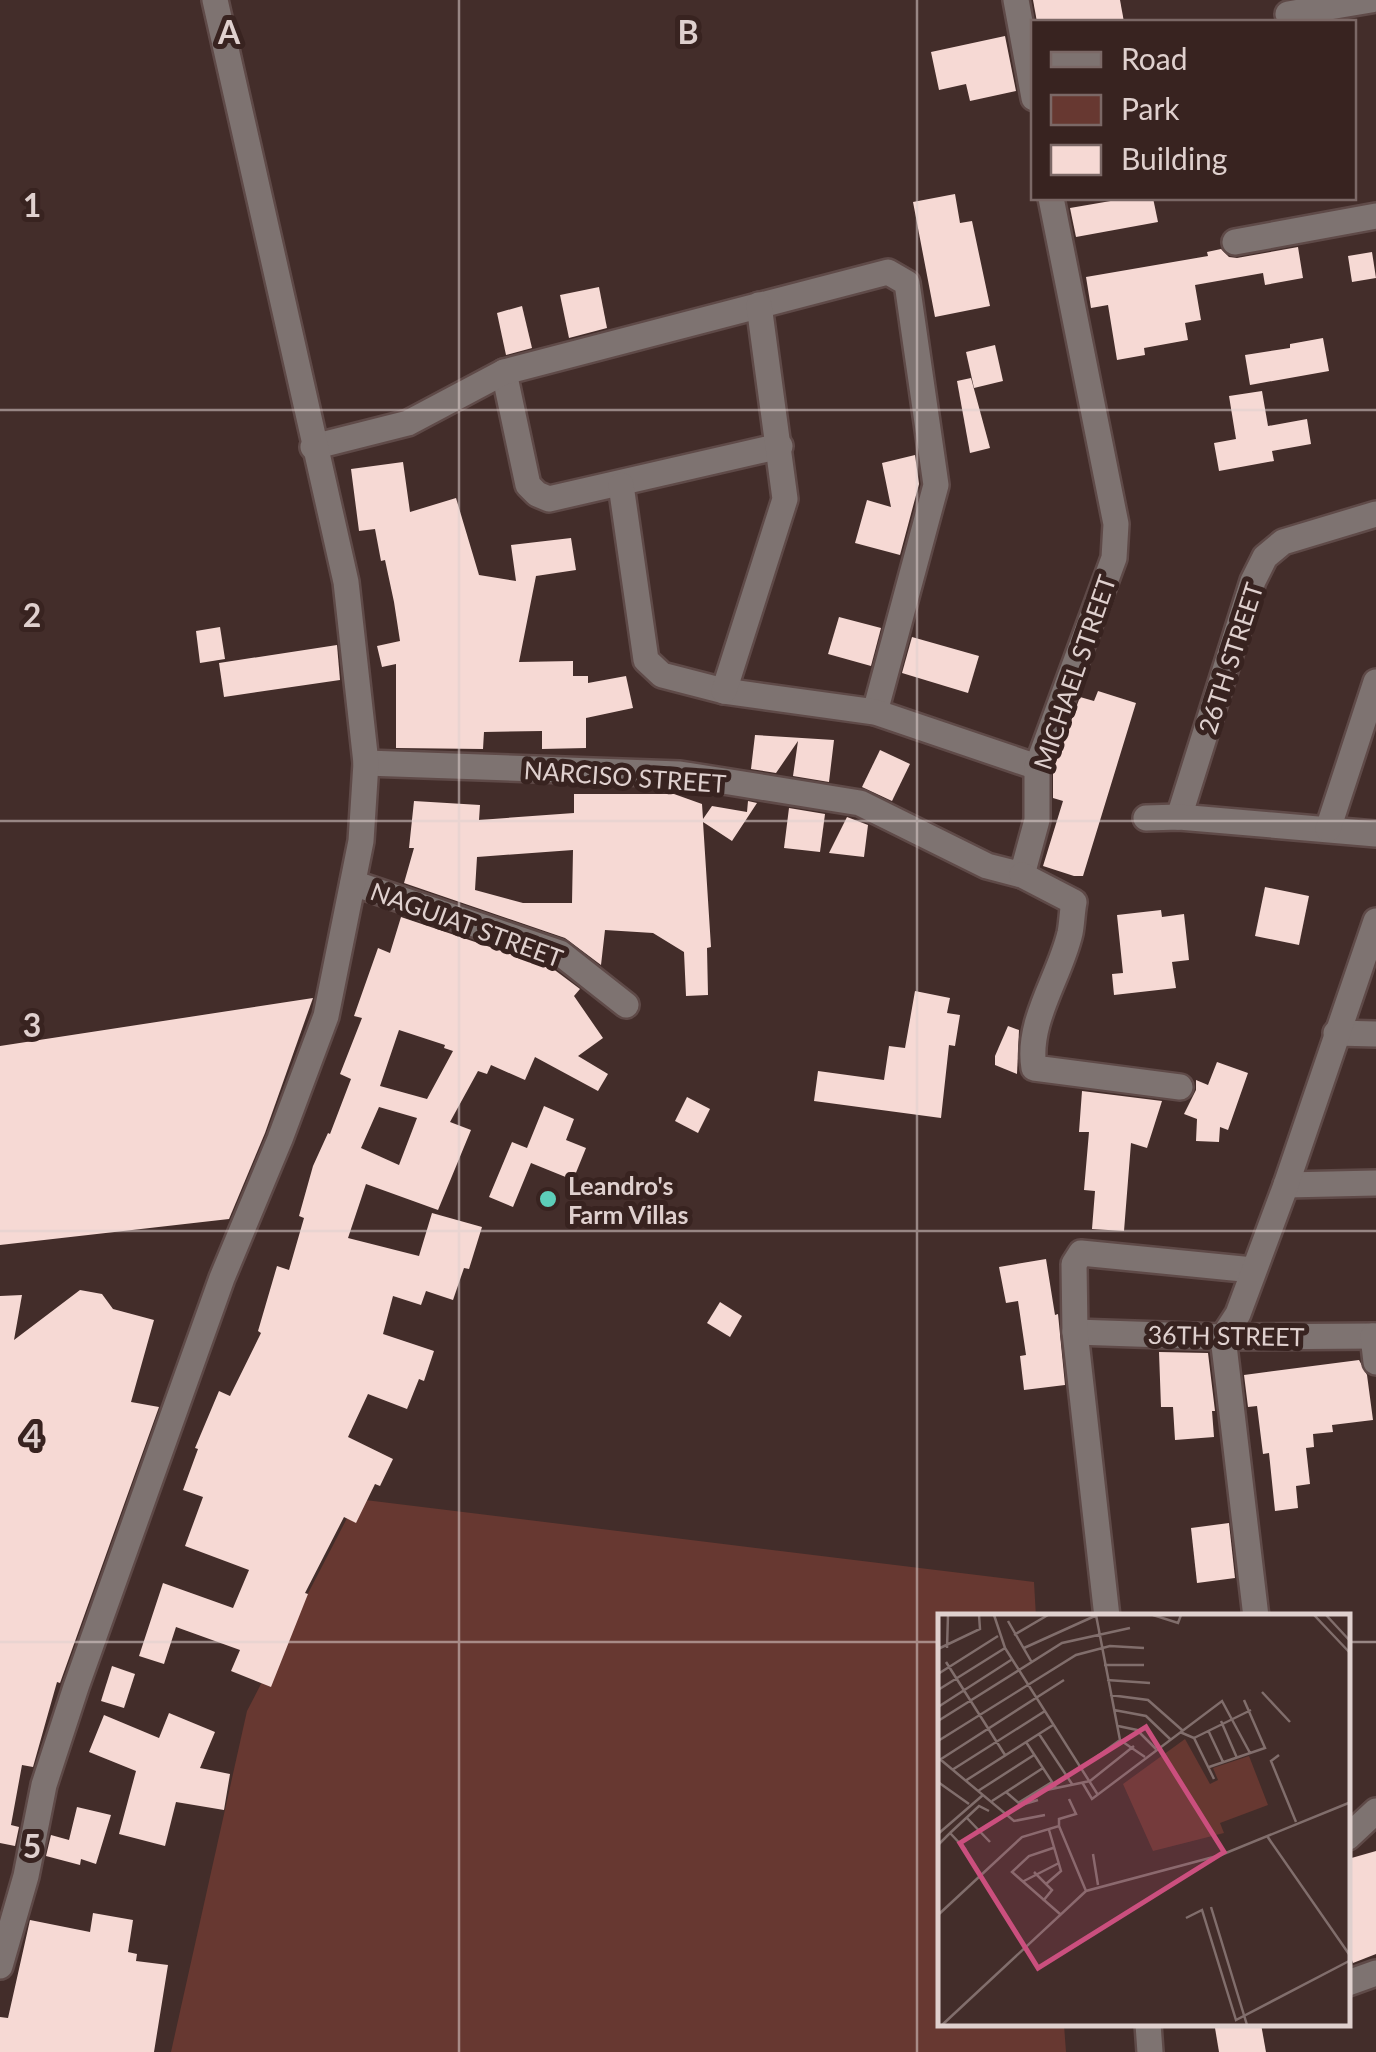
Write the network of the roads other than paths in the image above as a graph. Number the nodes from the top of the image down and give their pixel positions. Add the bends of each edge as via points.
1 (216, 0) edge
2 (1016, 0) edge
3 (1371, 0) edge
4 (1288, 14) dead end
5 (1031, 82) edge
6 (1051, 200) edge
7 (1376, 216) edge
8 (1235, 242) dead end
9 (759, 305) junction
10 (504, 372) junction
11 (780, 446) junction
12 (314, 447) junction
13 (620, 485) junction
14 (1376, 514) edge
15 (1376, 682) edge
16 (724, 691) junction
17 (876, 712) junction
18 (366, 763) junction
19 (1037, 767) junction
20 (1146, 818) dead end
21 (1179, 818) junction
22 (1328, 829) junction
23 (1376, 834) edge
24 (1022, 874) junction
25 (353, 883) junction
26 (1376, 921) edge
27 (626, 1005) dead end
28 (1336, 1033) junction
29 (1376, 1034) edge
30 (1180, 1087) dead end
31 (1376, 1183) edge
32 (1286, 1185) junction
33 (1253, 1270) junction
34 (1076, 1332) junction
35 (1223, 1337) junction
36 (1375, 1345) edge
37 (1107, 1614) edge
38 (1256, 1614) edge
39 (1376, 1812) edge
40 (1351, 1833) edge
41 (0, 1966) edge
42 (1376, 1973) edge
43 (1351, 1982) edge

1 - 12 street
2 - 5 street
3 - 4 street
6 - 19 street, MICHAEL STREET via 1116,524 1114,558
7 - 8 street
9 - 10 street
9 - 11 street
9 - 17 street via 888,272 906,284 936,485
10 - 12 street via 408,423
10 - 13 street via 528,484 536,494 550,499
11 - 13 street
11 - 16 street via 785,499
12 - 18 street via 346,582
13 - 16 street via 646,660 662,675
14 - 21 street, 26TH STREET via 1283,542 1266,556
15 - 22 street
16 - 17 street
17 - 19 street
18 - 24 street, NARCISO STREET via 680,774 860,803 987,866
18 - 25 street
19 - 24 street, MICHAEL STREET via 1036,820
20 - 21 street
21 - 22 street
22 - 23 street
24 - 30 street via 1074,902 1070,934 1036,1033 1034,1068
25 - 27 street, NAGUIAT STREET via 560,954
25 - 41 street via 326,1016 222,1278 76,1687 44,1785
26 - 28 street
28 - 29 street
28 - 32 street
31 - 32 street
32 - 33 street
33 - 34 street via 1081,1253 1074,1264
33 - 35 street
34 - 35 street, 36TH STREET
34 - 37 street
35 - 36 street, 36TH STREET
35 - 38 street
39 - 40 street
42 - 43 street

